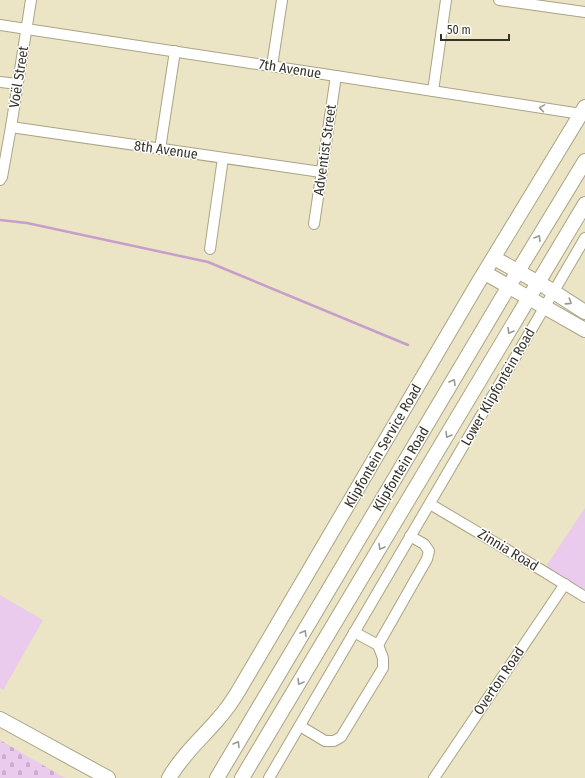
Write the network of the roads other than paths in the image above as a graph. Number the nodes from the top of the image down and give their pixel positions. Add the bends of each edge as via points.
1 (31, 0) edge
2 (282, 0) edge
3 (446, 0) edge
4 (499, 0) edge
5 (585, 12) edge
6 (0, 25) edge
7 (27, 29) junction
8 (175, 51) junction
9 (272, 66) junction
10 (336, 76) junction
11 (0, 82) edge
12 (18, 84) junction
13 (433, 91) junction
14 (583, 110) edge
15 (11, 127) junction
16 (160, 149) junction
17 (223, 158) junction
18 (585, 161) edge
19 (322, 172) junction
20 (1, 178) edge
21 (585, 204) edge
22 (314, 224) dead end
23 (585, 238) edge
24 (210, 249) dead end
25 (494, 258) junction
26 (518, 271) junction
27 (485, 273) junction
28 (538, 283) junction
29 (509, 286) junction
30 (553, 292) junction
31 (530, 298) junction
32 (544, 306) junction
33 (585, 312) edge
34 (585, 330) edge
35 (430, 504) junction
36 (410, 536) junction
37 (564, 584) junction
38 (585, 597) edge
39 (354, 632) junction
40 (378, 645) junction
41 (0, 718) edge
42 (300, 726) junction
43 (108, 778) edge
44 (169, 778) edge
45 (217, 778) edge
46 (242, 778) edge
47 (269, 778) edge
48 (434, 778) edge

1 - 7 street, Voël Street
2 - 9 street
3 - 13 street
4 - 5 street
6 - 7 street, 7th Avenue
7 - 8 street, 7th Avenue
7 - 12 street, Voël Street
8 - 9 street, 7th Avenue
8 - 16 street
9 - 10 street, 7th Avenue
10 - 13 street, 7th Avenue
10 - 19 street, Adventist Street
11 - 12 street
12 - 15 street, Voël Street
14 -> 13 street, 7th Avenue
14 - 25 main road, Klipfontein Service Road
15 - 16 street, 8th Avenue
15 - 20 street, Voël Street
16 - 17 street, 8th Avenue
17 - 19 street, 8th Avenue
17 - 24 street
26 -> 18 main road, Klipfontein Road
19 - 22 street, Adventist Street
21 - 28 main road, Klipfontein Road
23 - 30 street, Lower Klipfontein Road
25 - 26 main road
25 - 27 main road, Klipfontein Service Road
26 - 28 main road
26 - 29 main road, Klipfontein Road
27 - 29 main road
27 - 44 main road, Klipfontein Service Road via 239,690 218,719 183,757
28 - 30 main road
28 - 31 main road, Klipfontein Road
29 - 31 main road
45 -> 29 main road, Klipfontein Road
30 - 32 street, Lower Klipfontein Road
30 -> 33 main road
31 - 32 main road
31 -> 46 main road, Klipfontein Road
32 - 34 main road
32 - 35 street, Lower Klipfontein Road
35 - 36 street, Lower Klipfontein Road
35 - 37 street, Zinnia Road
36 - 39 street, Lower Klipfontein Road
36 - 40 street via 424,544 429,551 427,559
37 - 38 street, Zinnia Road
37 - 48 street, Overton Road
39 - 40 street
39 - 42 street, Lower Klipfontein Road
40 - 42 street via 383,658 383,668 341,737 334,741 326,741
41 - 43 main road
42 - 47 street, Lower Klipfontein Road

